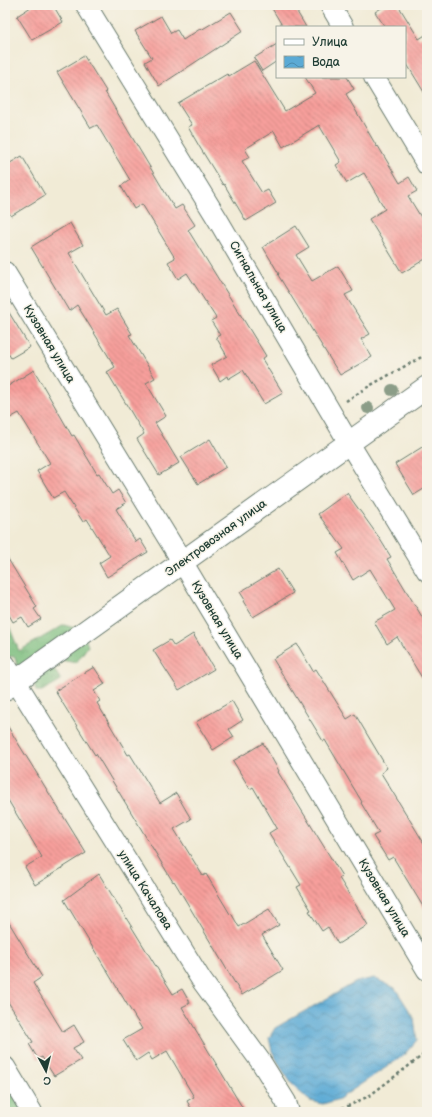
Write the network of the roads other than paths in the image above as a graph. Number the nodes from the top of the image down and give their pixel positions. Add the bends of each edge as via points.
1 (86, 5) edge
2 (330, 5) edge
3 (342, 26) edge
4 (375, 78) edge
5 (427, 165) edge
6 (5, 272) edge
7 (427, 387) edge
8 (349, 443) junction
9 (182, 563) junction
10 (427, 571) edge
11 (9, 678) edge
12 (427, 970) edge
13 (5, 1067) edge
14 (32, 1112) edge
15 (289, 1112) edge

1 - 8 street, Сигнальная улица via 218,220
2 - 3 street
4 - 5 street
6 - 9 street, Кузовная улица
7 - 8 street, Электровозная улица
8 - 9 street, Электровозная улица
8 - 10 street, Сигнальная улица
9 - 11 street, Электровозная улица
9 - 12 street, Кузовная улица
11 - 15 street, улица Качалова via 202,981 261,1062 286,1102
13 - 14 street

